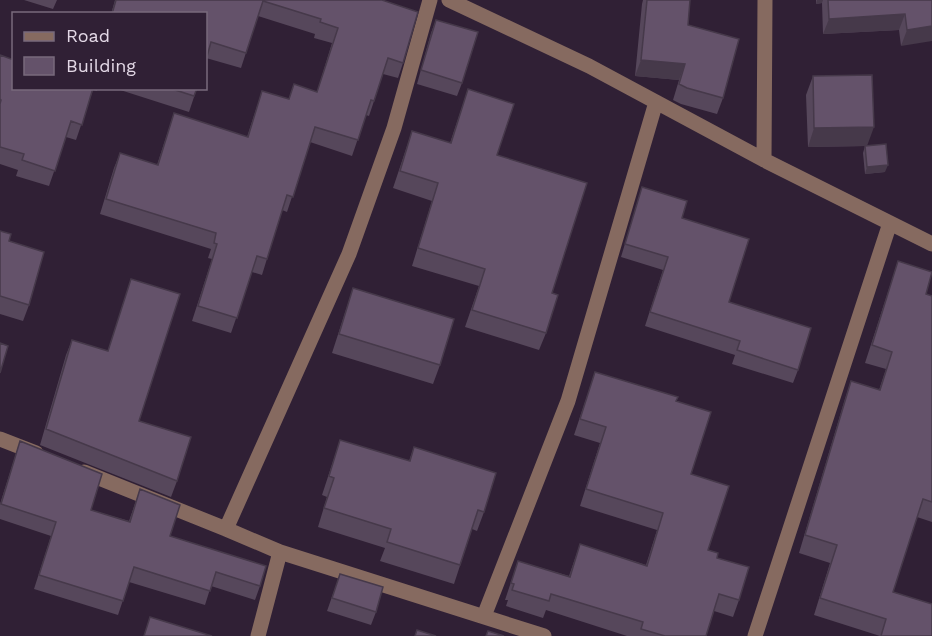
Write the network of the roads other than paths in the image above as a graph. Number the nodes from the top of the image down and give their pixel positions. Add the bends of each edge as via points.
1 (430, 0) edge
2 (449, 0) edge
3 (765, 0) edge
4 (656, 102) junction
5 (764, 160) junction
6 (890, 223) junction
7 (932, 244) edge
8 (0, 439) edge
9 (226, 529) junction
10 (280, 552) junction
11 (484, 616) junction
12 (258, 636) edge
13 (544, 636) edge
14 (755, 636) edge

1 - 9 street via 394,128 350,254
2 - 4 street
3 - 5 street
4 - 5 street
4 - 11 street via 568,401
5 - 6 street
6 - 7 street
6 - 14 street
8 - 9 street
9 - 10 street
10 - 11 street
10 - 12 street
11 - 13 street

